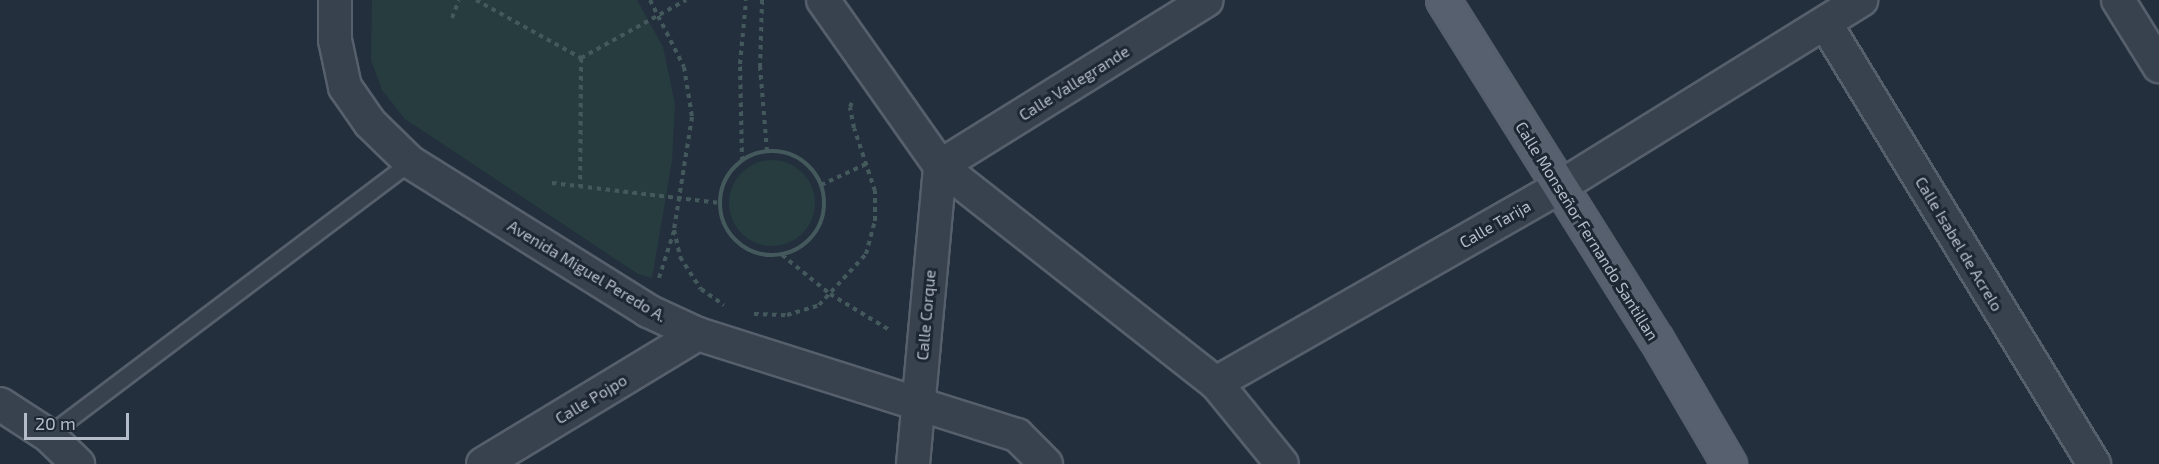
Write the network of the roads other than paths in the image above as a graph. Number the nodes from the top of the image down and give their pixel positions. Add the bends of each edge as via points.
1 (335, 0) edge
2 (823, 0) edge
3 (1208, 0) edge
4 (1443, 0) edge
5 (1861, 0) edge
6 (2118, 0) edge
7 (1825, 23) junction
8 (2159, 66) edge
9 (410, 162) junction
10 (940, 166) junction
11 (1558, 188) junction
12 (698, 334) junction
13 (1216, 383) junction
14 (918, 402) junction
15 (0, 404) edge
16 (48, 435) junction
17 (78, 464) edge
18 (483, 464) edge
19 (914, 464) edge
20 (1046, 464) edge
21 (1282, 464) edge
22 (1729, 464) edge
23 (2094, 464) edge

1 - 9 street, Avenida Miguel Peredo A. via 335,40 345,87 370,123
2 - 10 street
3 - 10 street, Calle Vallegrande
4 - 11 main road, Calle Monseñor Fernando Santillan
5 - 7 street, Calle Tarija
6 - 8 street
7 - 11 street, Calle Tarija
7 - 23 street, Calle Isabel de Acrelo
9 - 12 street, Avenida Miguel Peredo A. via 648,311
9 - 16 lane
10 - 13 street
10 - 14 street, Calle Corque
11 - 13 street, Calle Tarija
11 - 22 main road, Calle Monseñor Fernando Santillan via 1656,339
12 - 14 street, Avenida Miguel Peredo A.
12 - 18 street, Calle Pojpo
13 - 21 street
14 - 19 street, Calle Corque
14 - 20 street, Avenida Miguel Peredo A. via 1017,435
15 - 16 street
16 - 17 street

